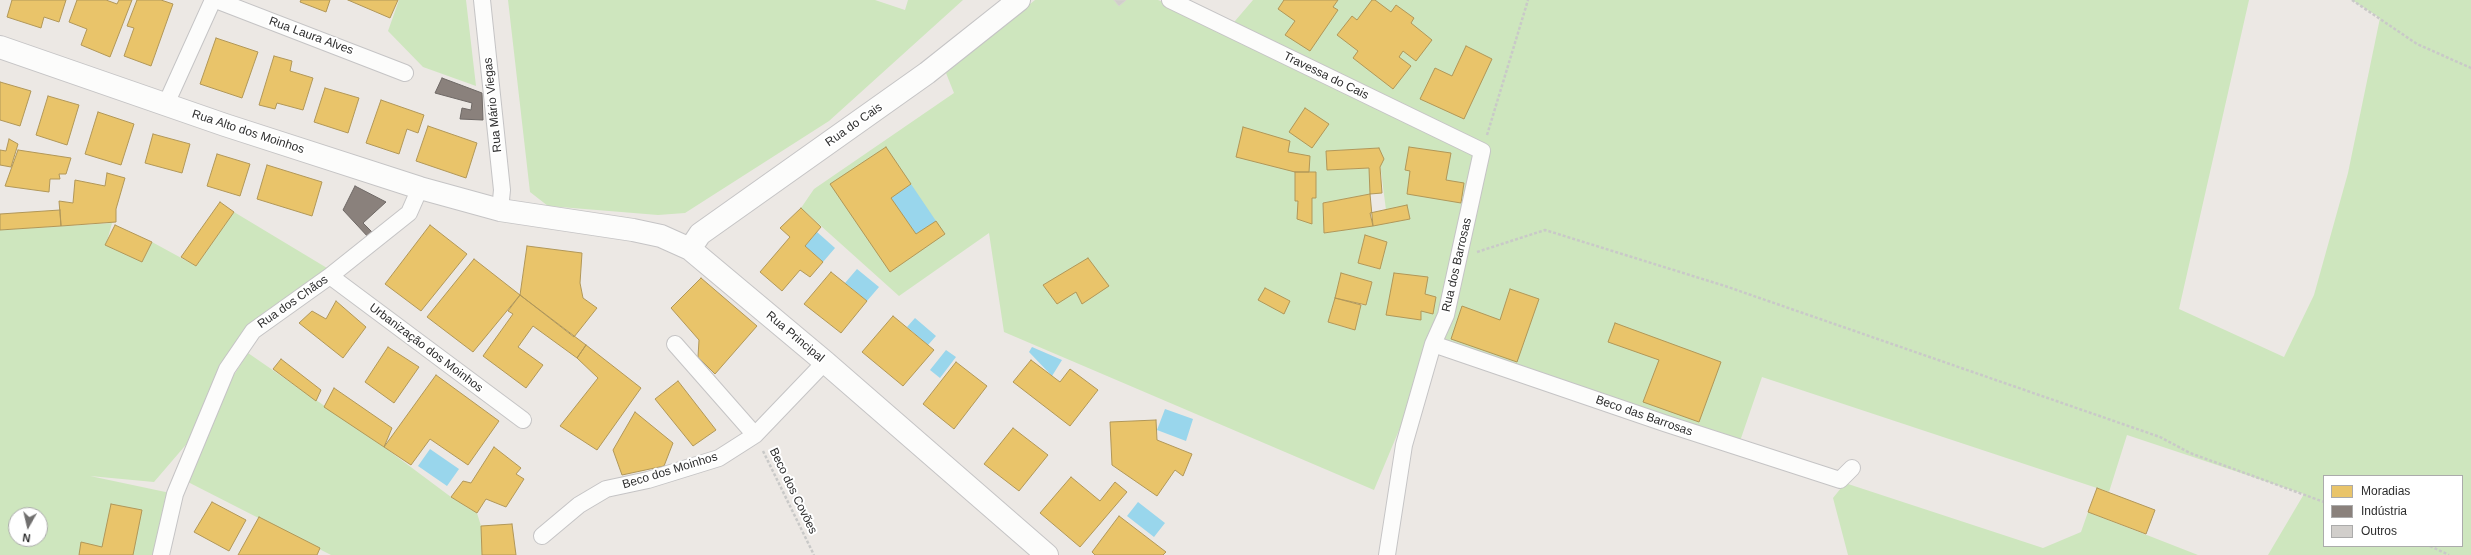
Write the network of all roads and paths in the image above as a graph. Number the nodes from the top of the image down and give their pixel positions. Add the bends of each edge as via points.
1 (215, 0) edge
2 (482, 0) edge
3 (1018, 0) edge
4 (1170, 0) edge
5 (1528, 0) edge
6 (2352, 0) edge
7 (0, 47) edge
8 (2471, 68) edge
9 (405, 73) dead end
10 (166, 104) junction
11 (1482, 151) junction
12 (420, 188) junction
13 (500, 210) junction
14 (690, 250) junction
15 (1460, 257) junction
16 (330, 276) junction
17 (675, 344) dead end
18 (1433, 344) junction
19 (825, 362) junction
20 (523, 420) dead end
21 (755, 435) junction
22 (1852, 468) dead end
23 (2323, 502) edge
24 (542, 536) dead end
25 (2432, 547) edge
26 (161, 555) edge
27 (814, 555) edge
28 (1047, 555) edge
29 (1387, 555) edge
30 (2449, 555) edge

1 - 9 street, Rua Laura Alves
1 - 10 street
2 - 13 street, Rua Mário Viegas via 502,190
3 - 14 street, Rua do Cais via 927,73 700,234
4 - 11 street, Travessa do Cais
5 - 11 path
6 - 8 path via 2417,44
7 - 10 street, Rua Alto dos Moinhos
10 - 12 street, Rua Alto dos Moinhos
11 - 15 street, Rua dos Barrosas
12 - 13 street, Rua Alto dos Moinhos
12 - 16 street, Rua dos Chãos via 409,213
13 - 14 street, Rua Principal via 633,230 661,236
14 - 19 street, Rua Principal
15 - 18 street, Rua dos Barrosas via 1446,315
15 - 23 path via 1545,230 1725,286 2160,437 2190,453
16 - 20 street, Urbanização dos Moinhos
16 - 26 street, Rua dos Chãos via 253,331 227,369 175,494
17 - 21 street
18 - 22 street, Beco das Barrosas via 1840,480
18 - 29 street, Rua dos Barrosas via 1404,444
19 - 21 street, Beco dos Moinhos
19 - 28 street, Rua Principal
21 - 24 street, Beco dos Moinhos via 719,458 648,480 606,489 579,505
21 - 27 path, Beco dos Covões
25 - 30 path

